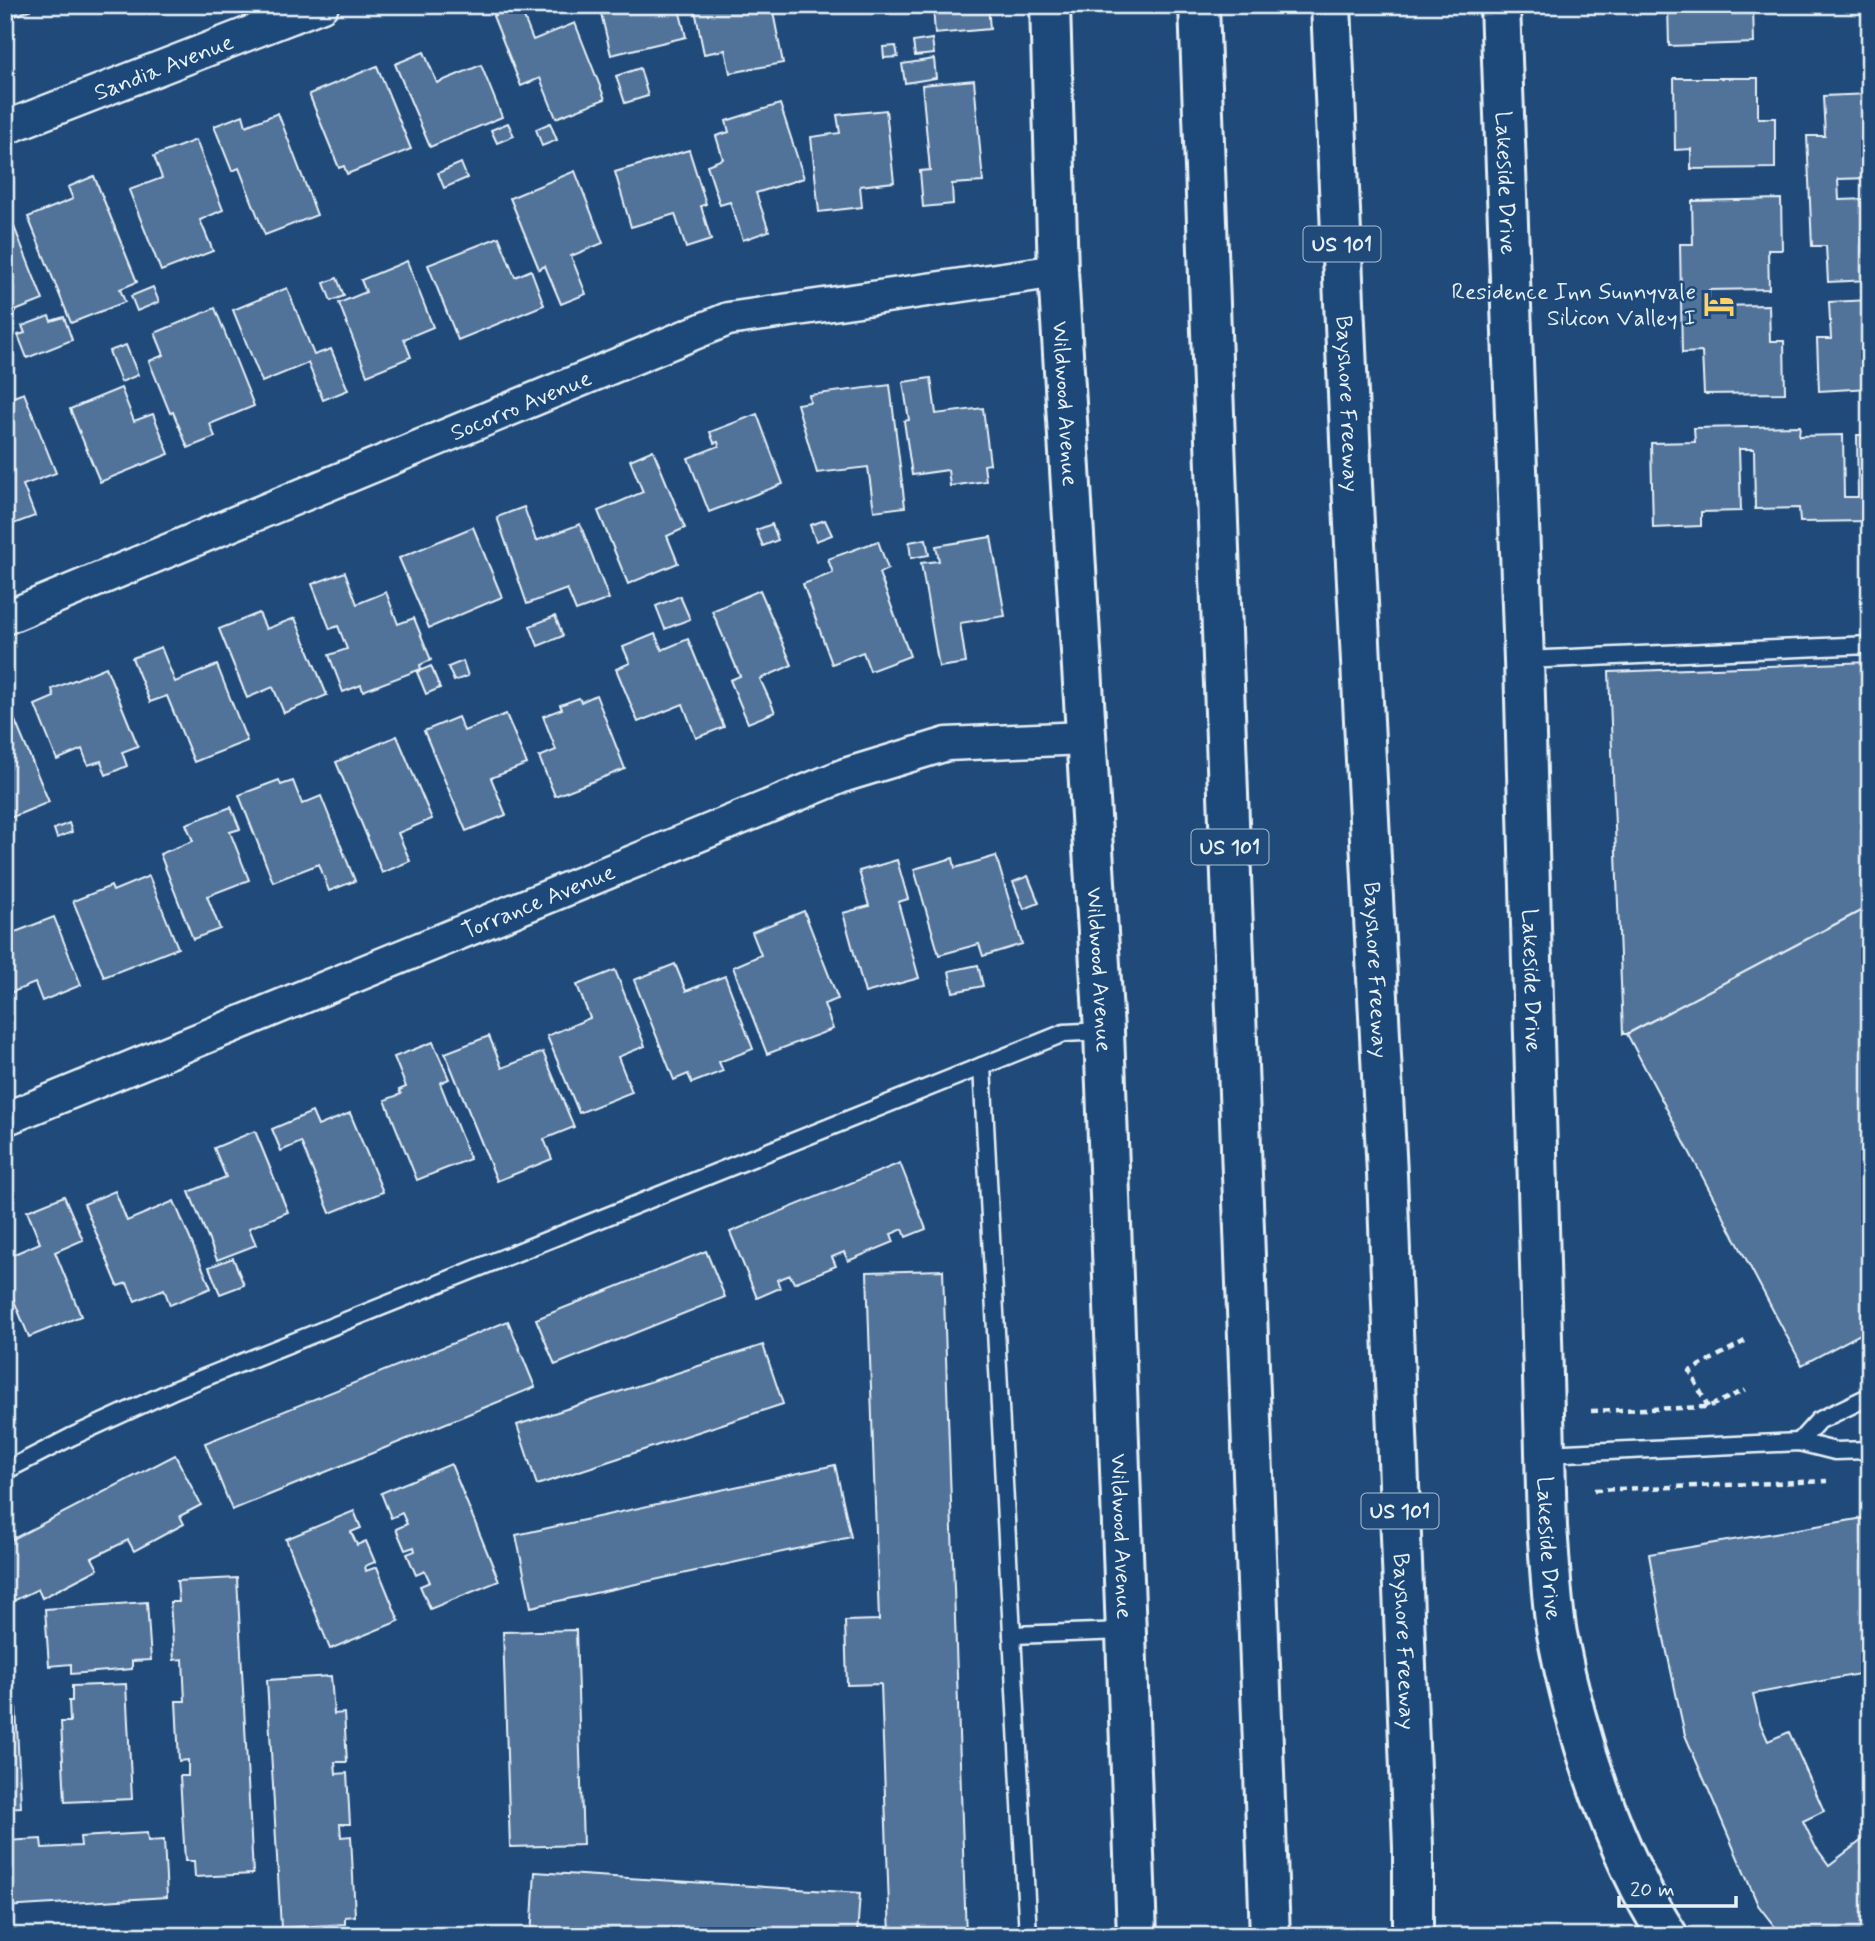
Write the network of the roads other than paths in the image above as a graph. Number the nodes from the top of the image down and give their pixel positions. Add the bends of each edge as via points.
1 (322, 5) edge
2 (1049, 5) edge
3 (1199, 5) edge
4 (1331, 5) edge
5 (1500, 5) edge
6 (5, 128) edge
7 (1058, 271) junction
8 (5, 618) edge
9 (1870, 645) edge
10 (1524, 660) junction
11 (1085, 738) junction
12 (1104, 1031) junction
13 (982, 1066) junction
14 (5, 1119) edge
15 (1870, 1396) edge
16 (1799, 1441) junction
17 (1870, 1450) edge
18 (1544, 1454) junction
19 (5, 1471) edge
20 (1125, 1631) junction
21 (1012, 1634) junction
22 (1413, 1847) junction
23 (1028, 1936) edge
24 (1137, 1936) edge
25 (1270, 1936) edge
26 (1413, 1936) edge
27 (1434, 1936) edge
28 (1668, 1936) edge

1 - 6 street, Sandia Avenue
2 - 7 main road, Wildwood Avenue
3 - 25 main road, US 101
4 - 22 main road, Bayshore Freeway / US 101 via 1387,1174
5 - 10 main road, Lakeside Drive
7 - 8 street, Socorro Avenue via 728,319
7 - 11 main road, Wildwood Avenue
9 - 10 lane
10 - 18 main road, Lakeside Drive
11 - 12 main road, Wildwood Avenue
11 - 14 street, Torrance Avenue via 947,744 845,775
12 - 13 lane via 1064,1033
12 - 20 main road, Wildwood Avenue
13 - 19 lane via 176,1390
13 - 21 lane
15 - 16 lane via 1818,1421
16 - 17 lane via 1835,1451
16 - 18 lane
18 - 28 main road, Lakeside Drive via 1557,1632 1573,1705 1628,1864
20 - 21 lane
20 - 24 main road, Wildwood Avenue
21 - 23 lane
22 - 26 main road, Bayshore Freeway / US 101
22 - 27 main road

